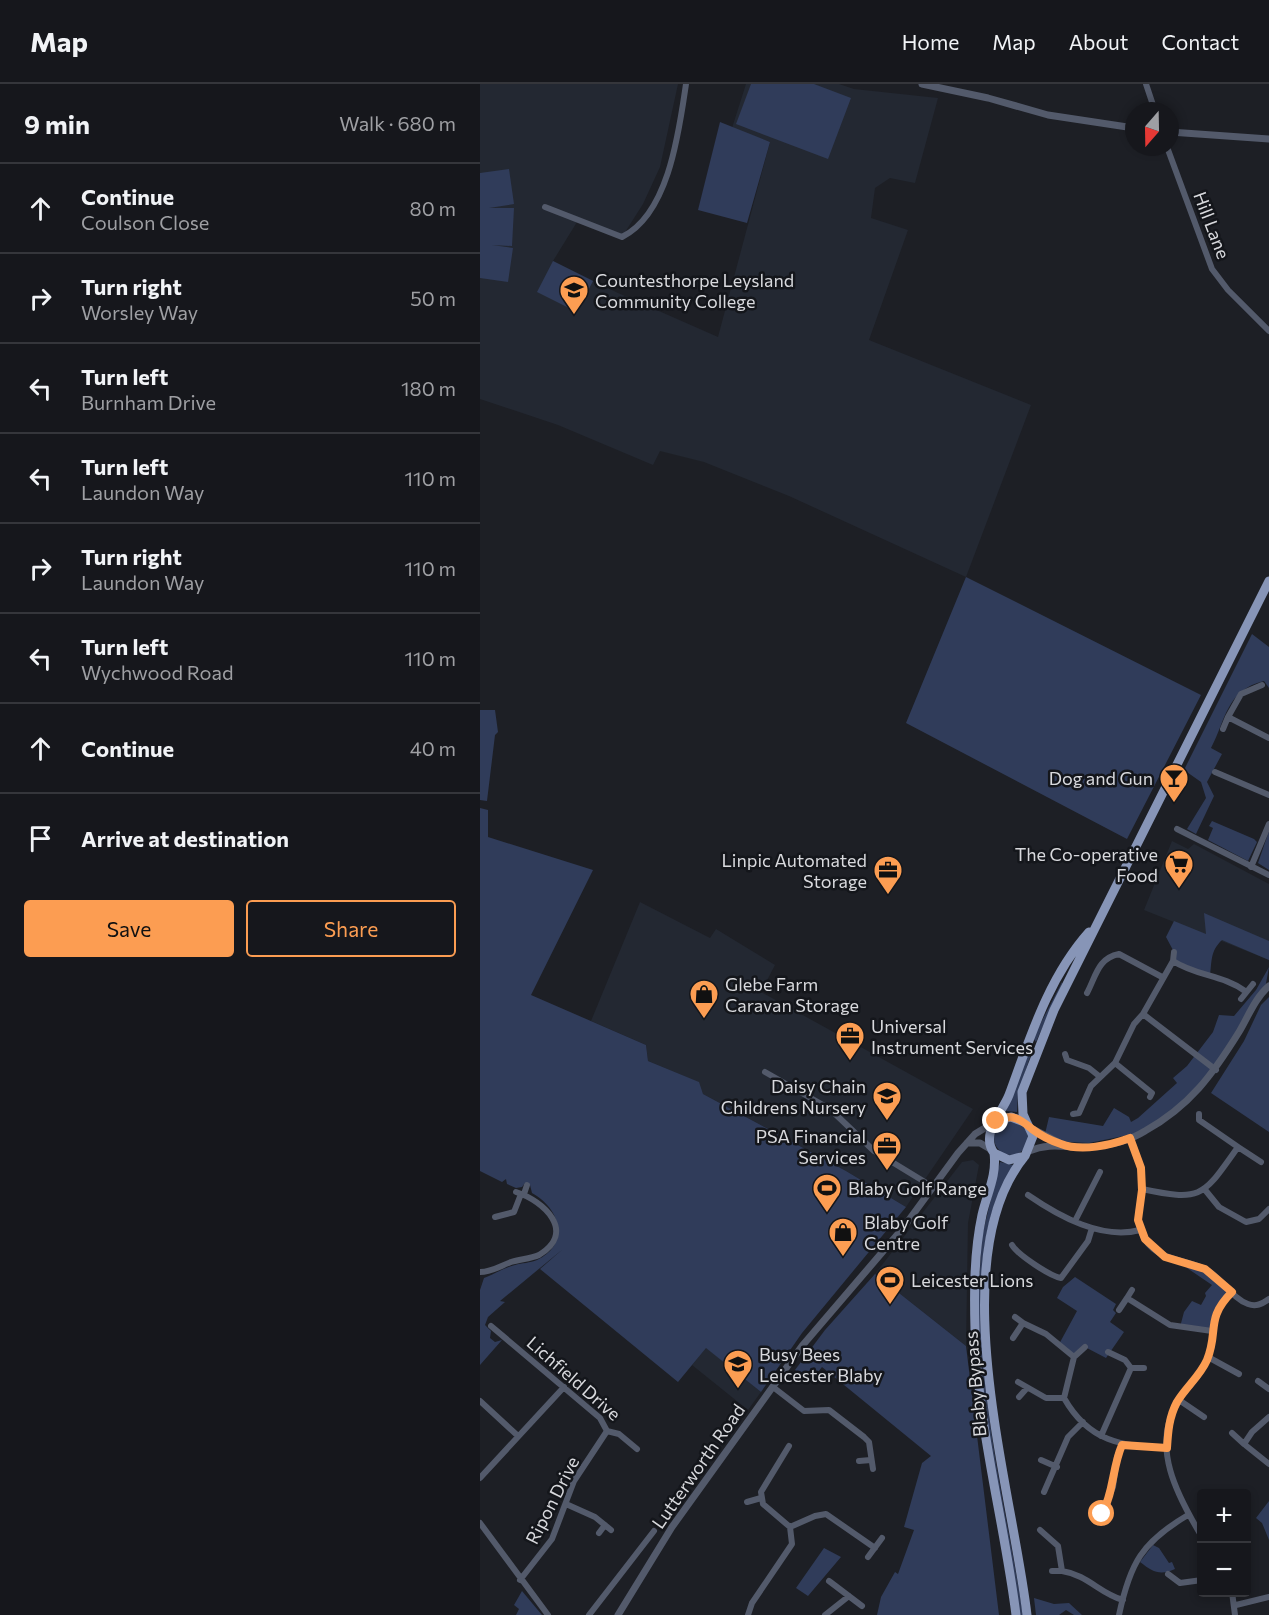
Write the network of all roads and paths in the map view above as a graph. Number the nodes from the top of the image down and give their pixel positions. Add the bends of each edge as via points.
1 (686, 84) edge
2 (922, 84) edge
3 (1146, 84) edge
4 (1152, 102) edge
5 (1125, 127) edge
6 (1179, 133) edge
7 (1269, 139) edge
8 (1170, 156) edge
9 (545, 207) dead end
10 (1269, 331) edge
11 (1269, 581) edge
12 (1262, 685) dead end
13 (1228, 717) junction
14 (1223, 729) dead end
15 (1269, 738) edge
16 (1215, 772) dead end
17 (1269, 795) edge
18 (1269, 824) edge
19 (1177, 829) dead end
20 (1251, 867) junction
21 (1269, 875) edge
22 (1096, 924) junction
23 (1174, 952) dead end
24 (1173, 961) junction
25 (1162, 977) junction
26 (1253, 984) dead end
27 (1269, 986) edge
28 (1245, 991) junction
29 (1087, 993) dead end
30 (1241, 999) dead end
31 (1143, 1014) junction
32 (1065, 1054) dead end
33 (1115, 1063) junction
34 (1216, 1070) junction
35 (765, 1072) dead end
36 (1099, 1076) junction
37 (1153, 1094) dead end
38 (1079, 1115) dead end
39 (1198, 1118) dead end
40 (994, 1122) junction
41 (1029, 1125) junction
42 (1130, 1138) junction
43 (967, 1143) junction
44 (1062, 1145) junction
45 (1238, 1147) junction
46 (993, 1151) junction
47 (1027, 1153) junction
48 (1261, 1162) dead end
49 (1100, 1172) dead end
50 (527, 1185) dead end
51 (933, 1187) junction
52 (1142, 1190) junction
53 (1206, 1191) junction
54 (520, 1193) junction
55 (1028, 1195) dead end
56 (1269, 1209) edge
57 (495, 1217) dead end
58 (1075, 1221) junction
59 (1092, 1228) junction
60 (1140, 1230) junction
61 (1012, 1245) dead end
62 (1017, 1254) junction
63 (1013, 1260) dead end
64 (480, 1272) edge
65 (1061, 1278) junction
66 (1068, 1283) dead end
67 (1132, 1290) dead end
68 (1232, 1292) junction
69 (1127, 1298) junction
70 (1269, 1299) edge
71 (1119, 1310) dead end
72 (1015, 1317) dead end
73 (1023, 1323) junction
74 (491, 1326) dead end
75 (1212, 1331) junction
76 (498, 1332) junction
77 (494, 1338) dead end
78 (1013, 1338) dead end
79 (1084, 1347) dead end
80 (1108, 1352) dead end
81 (1074, 1357) junction
82 (1208, 1357) junction
83 (1131, 1368) junction
84 (1144, 1368) dead end
85 (1239, 1374) dead end
86 (1258, 1381) dead end
87 (1018, 1382) dead end
88 (1268, 1386) edge
89 (564, 1387) junction
90 (773, 1387) junction
91 (1027, 1388) junction
92 (1019, 1397) dead end
93 (1064, 1398) junction
94 (1179, 1400) junction
95 (480, 1401) edge
96 (1204, 1417) dead end
97 (1269, 1417) edge
98 (1083, 1422) junction
99 (608, 1431) junction
100 (1232, 1433) dead end
101 (518, 1436) junction
102 (1101, 1436) junction
103 (1244, 1444) junction
104 (1122, 1445) junction
105 (789, 1446) dead end
106 (1167, 1448) junction
107 (638, 1449) dead end
108 (871, 1460) junction
109 (1041, 1460) dead end
110 (859, 1461) dead end
111 (1269, 1464) edge
112 (1057, 1467) junction
113 (873, 1469) dead end
114 (480, 1478) edge
115 (1044, 1492) dead end
116 (761, 1498) junction
117 (747, 1503) dead end
118 (566, 1504) junction
119 (1093, 1510) dead end
120 (1102, 1514) junction
121 (1188, 1515) junction
122 (1098, 1521) dead end
123 (480, 1523) edge
124 (605, 1525) junction
125 (790, 1527) junction
126 (611, 1530) dead end
127 (1040, 1530) dead end
128 (1197, 1530) edge
129 (654, 1531) dead end
130 (598, 1533) dead end
131 (882, 1538) dead end
132 (875, 1548) junction
133 (868, 1557) dead end
134 (1062, 1570) junction
135 (1052, 1571) dead end
136 (1168, 1574) dead end
137 (520, 1580) junction
138 (829, 1581) dead end
139 (1197, 1581) edge
140 (1180, 1583) junction
141 (1177, 1590) dead end
142 (849, 1596) junction
143 (1233, 1597) edge
144 (1269, 1597) edge
145 (1122, 1600) junction
146 (1236, 1605) junction
147 (862, 1606) dead end
148 (548, 1615) edge
149 (589, 1615) edge
150 (618, 1615) edge
151 (748, 1615) edge
152 (825, 1615) edge
153 (1016, 1615) edge
154 (1027, 1615) edge
155 (1119, 1615) edge
156 (1235, 1615) edge

1 - 9 street via 670,167 653,207 636,231 622,237
2 - 5 street via 1048,115
3 - 4 street
6 - 7 street
8 - 10 street, Hill Lane via 1212,268
11 - 22 main road
12 - 13 street via 1241,694
13 - 14 street
13 - 15 street
16 - 17 street
18 - 20 street
19 - 20 street
20 - 21 street
22 - 40 main road via 1047,996 1009,1095
22 - 41 main road via 1025,1079 1022,1101
23 - 24 street
24 - 25 street
24 - 28 street via 1224,978
25 - 29 street via 1119,954 1107,956 1099,966 1094,987
25 - 31 street
26 - 28 street
27 - 34 street
28 - 30 street
31 - 33 street
31 - 34 street
32 - 36 street via 1067,1060
33 - 36 street
33 - 37 street
34 - 42 street via 1178,1108
35 - 51 street via 830,1109 874,1151
36 - 38 street
39 - 45 street
40 - 41 main road via 1011,1117
40 - 43 street, Lutterworth Road
40 - 46 main road via 989,1139
41 - 44 street
41 - 47 main road via 1033,1136
42 - 44 street via 1088,1147
42 - 52 street via 1138,1157
43 - 46 street via 980,1143
43 - 51 street, Lutterworth Road
44 - 47 street
45 - 48 street
45 - 53 street
46 - 47 main road via 1009,1160
46 - 153 main road, Blaby Bypass via 996,1171 982,1215 979,1240 975,1343 983,1425
47 - 154 main road, Blaby Bypass via 1003,1189 994,1215 986,1316 996,1434
49 - 58 street
50 - 54 street
51 - 90 street, Lutterworth Road
52 - 53 street via 1185,1197
52 - 60 street
53 - 56 street via 1219,1206 1246,1222 1259,1219
54 - 57 street via 514,1212
54 - 64 street via 551,1212 555,1228 552,1240 534,1257
55 - 58 street via 1055,1214
58 - 59 street
59 - 60 street via 1118,1234
59 - 65 street
60 - 68 street via 1153,1249 1165,1257 1205,1269
61 - 62 street
62 - 63 street
62 - 65 street
65 - 66 street
67 - 69 street
68 - 70 street via 1255,1305
68 - 75 street via 1218,1307
69 - 71 street
69 - 75 street via 1170,1325
72 - 73 street
73 - 78 street
73 - 81 street via 1046,1334
74 - 76 street, Lichfield Drive
75 - 82 street
76 - 77 street
76 - 89 street, Lichfield Drive
79 - 81 street
80 - 83 street via 1125,1360
81 - 93 street
82 - 85 street
82 - 94 street
83 - 84 street
83 - 102 street
86 - 88 street
87 - 91 street
89 - 99 street, Lichfield Drive via 600,1418
89 - 101 street
90 - 108 street via 804,1411 833,1412 868,1442
90 - 150 street, Lutterworth Road via 672,1527
91 - 92 street
91 - 93 street via 1046,1398
93 - 98 street
94 - 96 street
94 - 106 street via 1169,1424
95 - 101 street
97 - 103 street
98 - 102 street
98 - 112 street via 1068,1437
99 - 107 street, Lichfield Drive via 619,1434 629,1446
99 - 118 street, Ripon Drive via 574,1481
100 - 103 street
101 - 114 street
102 - 104 street
103 - 111 street
104 - 106 street
104 - 120 street via 1113,1487
105 - 116 street via 762,1487
106 - 121 street via 1169,1473
108 - 110 street
108 - 113 street
109 - 112 street
112 - 115 street
116 - 117 street
116 - 125 street
118 - 124 street
118 - 137 street, Ripon Drive via 552,1539
119 - 120 street
120 - 122 street
121 - 128 street
121 - 145 street via 1158,1533 1139,1556
123 - 137 street
124 - 126 street
124 - 130 street
125 - 132 street via 826,1514
125 - 151 street via 790,1550 752,1603
127 - 134 street via 1058,1546
129 - 149 street, Lutterworth Road
131 - 132 street
132 - 133 street
134 - 135 street
134 - 145 street via 1088,1578
136 - 140 street
137 - 148 street
138 - 142 street
139 - 140 street
140 - 141 street
142 - 147 street
142 - 152 street
143 - 146 street
144 - 146 street
145 - 155 street
146 - 156 street

